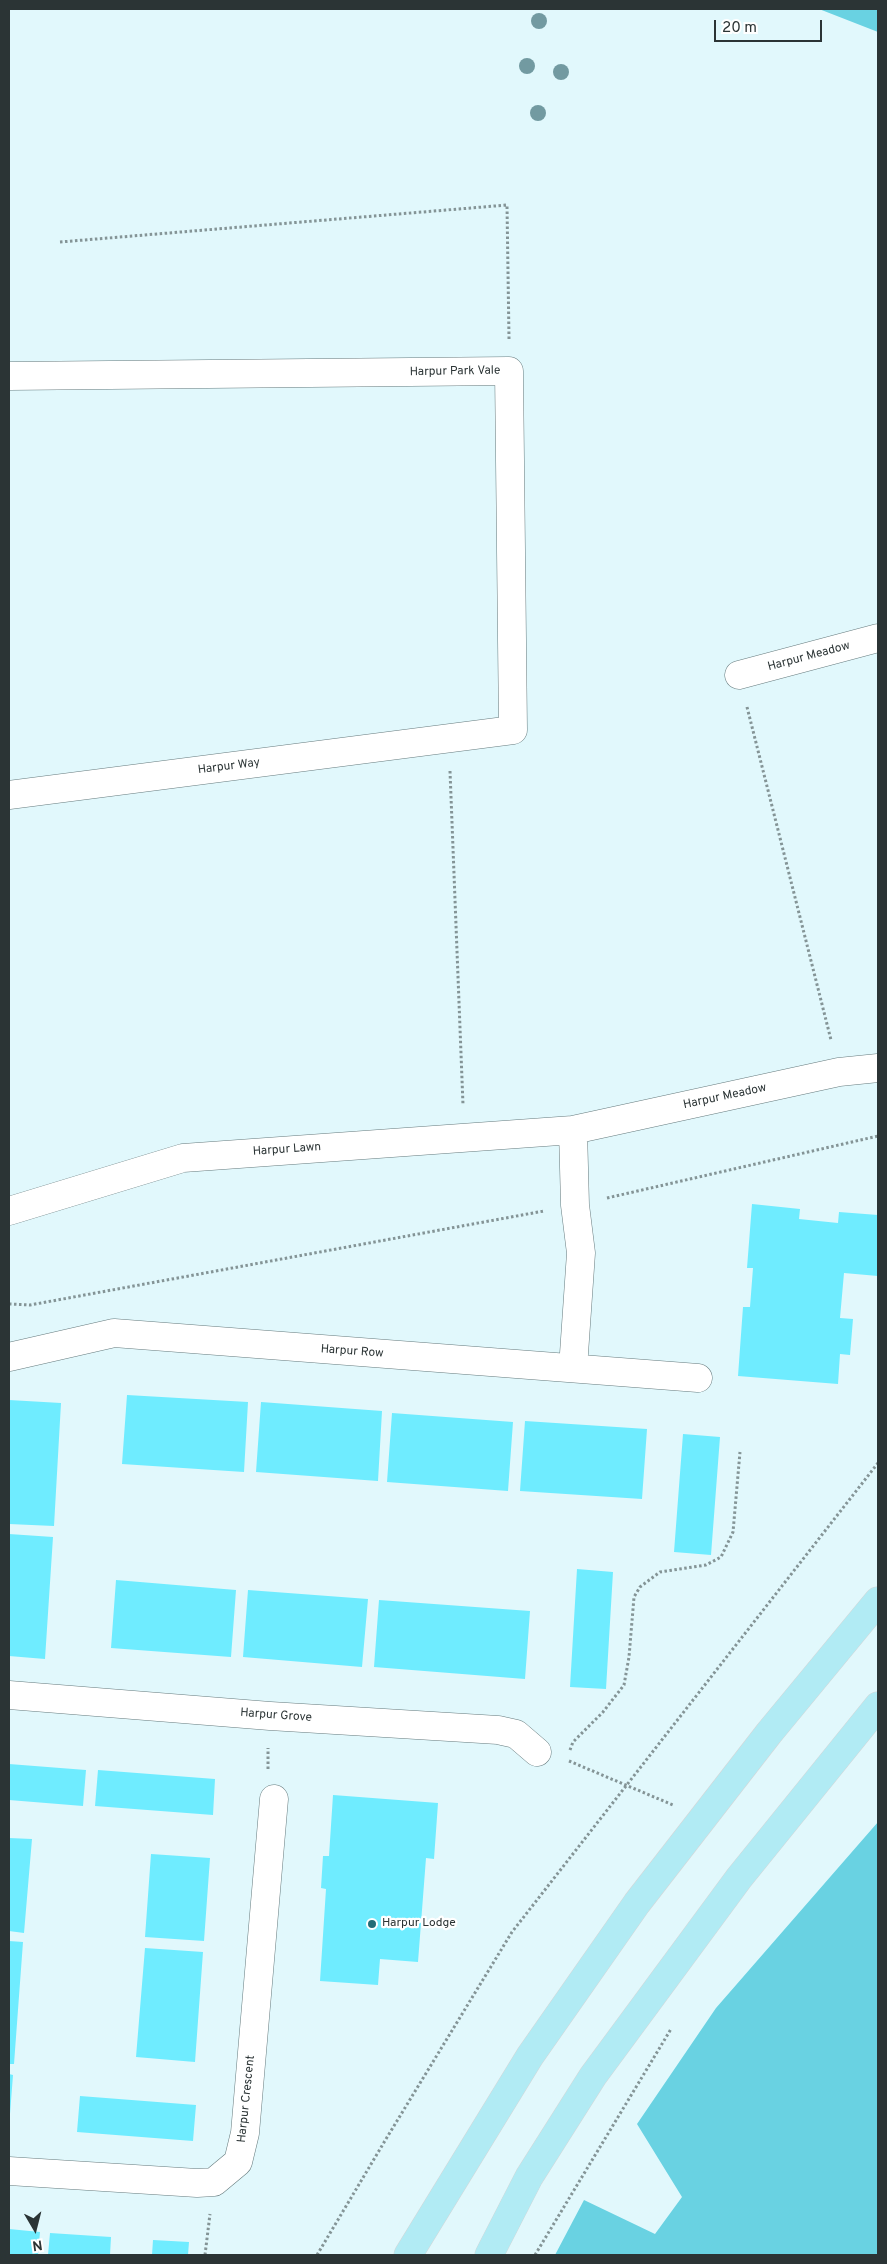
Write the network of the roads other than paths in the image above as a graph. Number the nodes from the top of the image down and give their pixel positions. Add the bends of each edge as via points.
1 (9, 376) edge
2 (878, 638) edge
3 (739, 675) road end
4 (449, 738) joint
5 (9, 795) edge
6 (878, 1068) edge
7 (573, 1130) junction
8 (9, 1212) edge
9 (9, 1357) edge
10 (573, 1368) junction
11 (698, 1378) dead end
12 (878, 1601) edge
13 (9, 1695) edge
14 (878, 1706) edge
15 (537, 1752) road end
16 (274, 1799) dead end
17 (9, 2171) edge
18 (408, 2255) edge
19 (489, 2255) edge

1 - 4 street, Harpur Park Vale via 509,371 513,730
2 - 3 street, Harpur Meadow
4 - 5 street, Harpur Way
6 - 7 street, Harpur Meadow via 839,1072
7 - 8 street, Harpur Lawn via 183,1158
7 - 10 street via 575,1205 581,1253
9 - 10 street, Harpur Row via 114,1334
10 - 11 street, Harpur Row
12 - 18 main road via 769,1733 637,1903 530,2056
13 - 15 street, Harpur Grove via 498,1730 516,1734
14 - 19 main road via 739,1878 594,2076 529,2177
16 - 17 street, Harpur Crescent via 245,2133 238,2162 214,2182 197,2183

